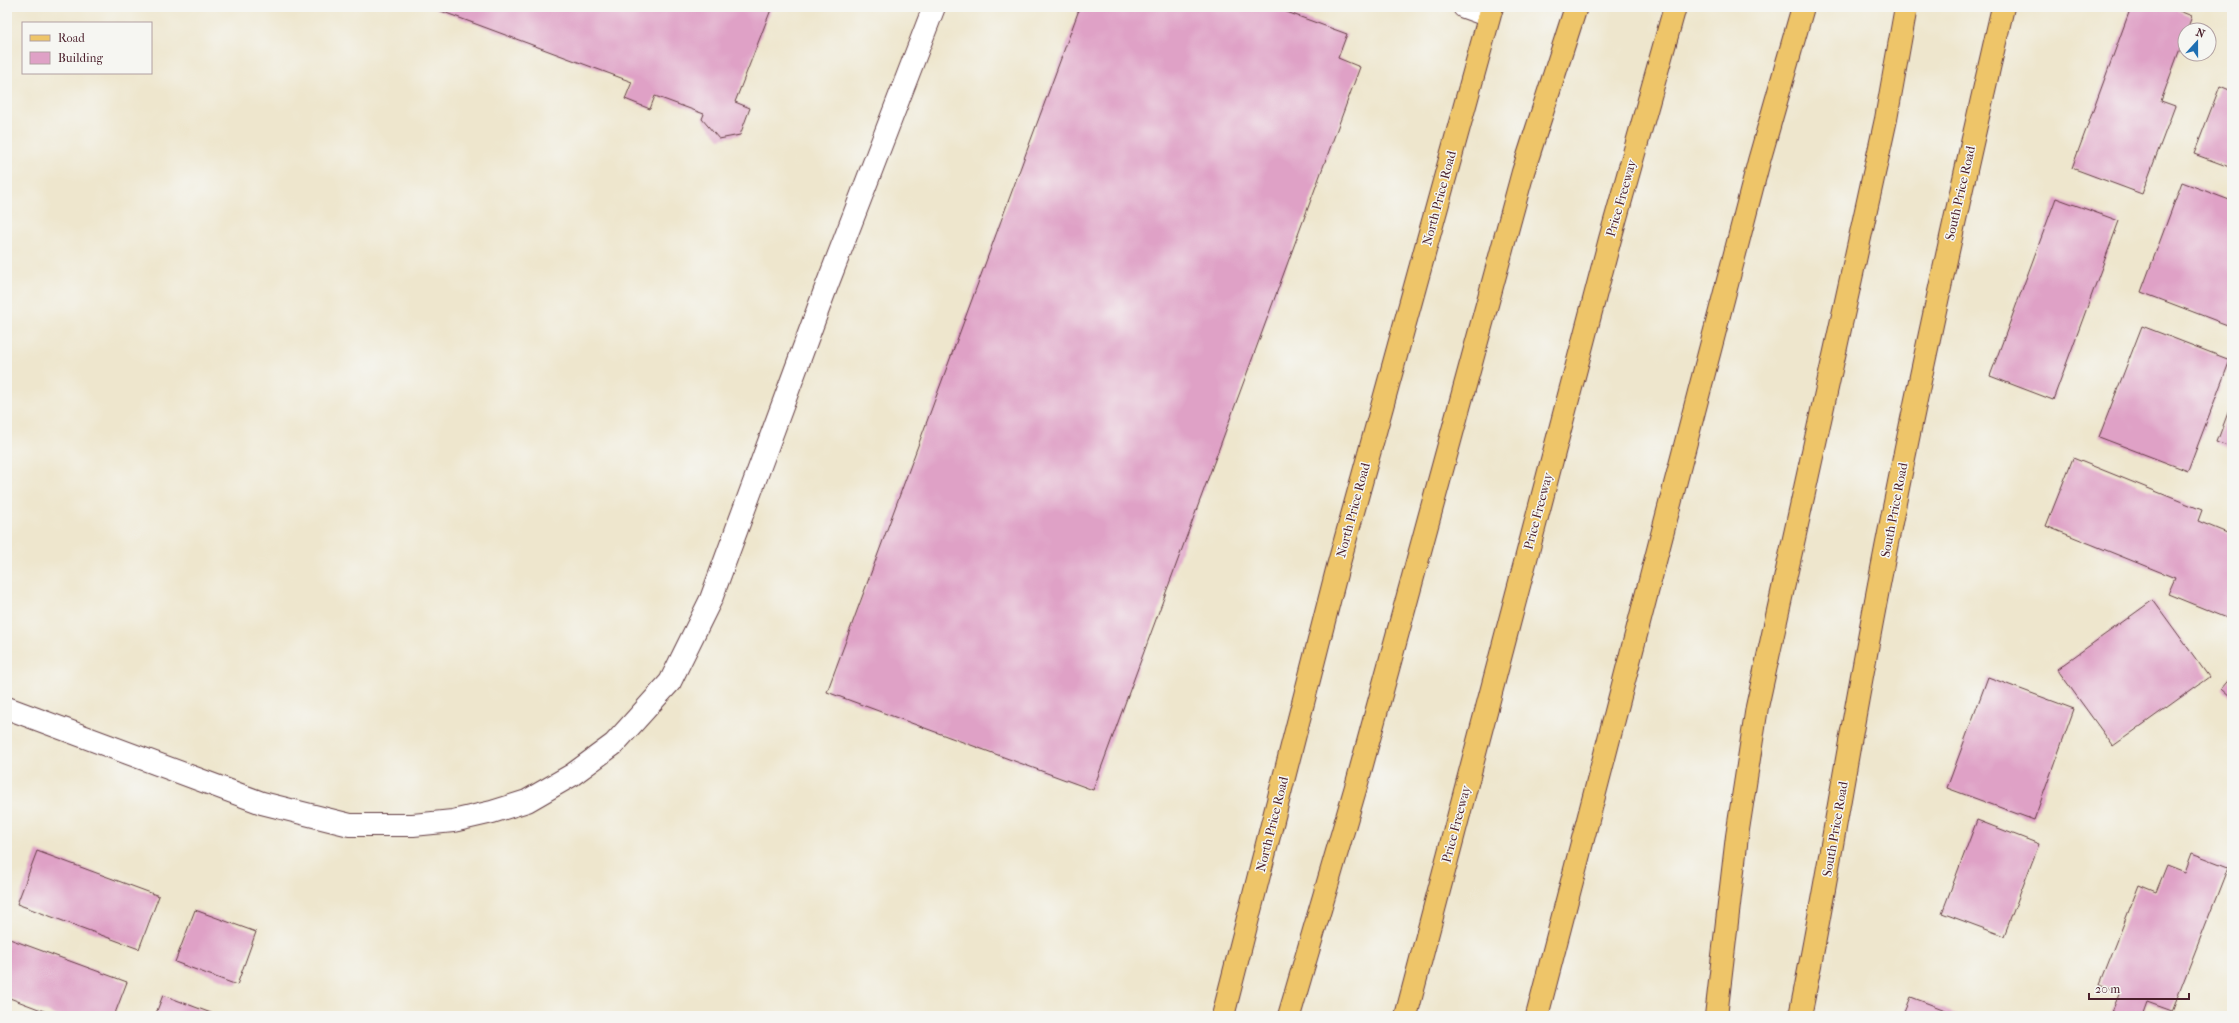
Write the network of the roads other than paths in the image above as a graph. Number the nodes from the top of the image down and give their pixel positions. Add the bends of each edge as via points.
1 (934, 7) edge
2 (1464, 7) edge
3 (1576, 7) edge
4 (1675, 7) edge
5 (1803, 7) edge
6 (1906, 7) edge
7 (2003, 7) edge
8 (1491, 12) edge
9 (7, 708) edge
10 (1223, 1016) edge
11 (1289, 1016) edge
12 (1406, 1016) edge
13 (1537, 1016) edge
14 (1716, 1016) edge
15 (1800, 1016) edge

1 - 9 lane via 824,293 711,599 670,682 614,744 572,775 533,797 492,812 453,822 350,825 262,803
2 - 8 lane
3 - 11 main road via 1523,172 1357,783
4 - 12 main road, Price Freeway via 1610,239
5 - 13 main road via 1741,230
6 - 14 main road via 1886,119 1757,708 1737,836
7 - 15 main road, South Price Road via 1920,381 1864,664 1819,925
8 - 10 main road, North Price Road via 1337,570

